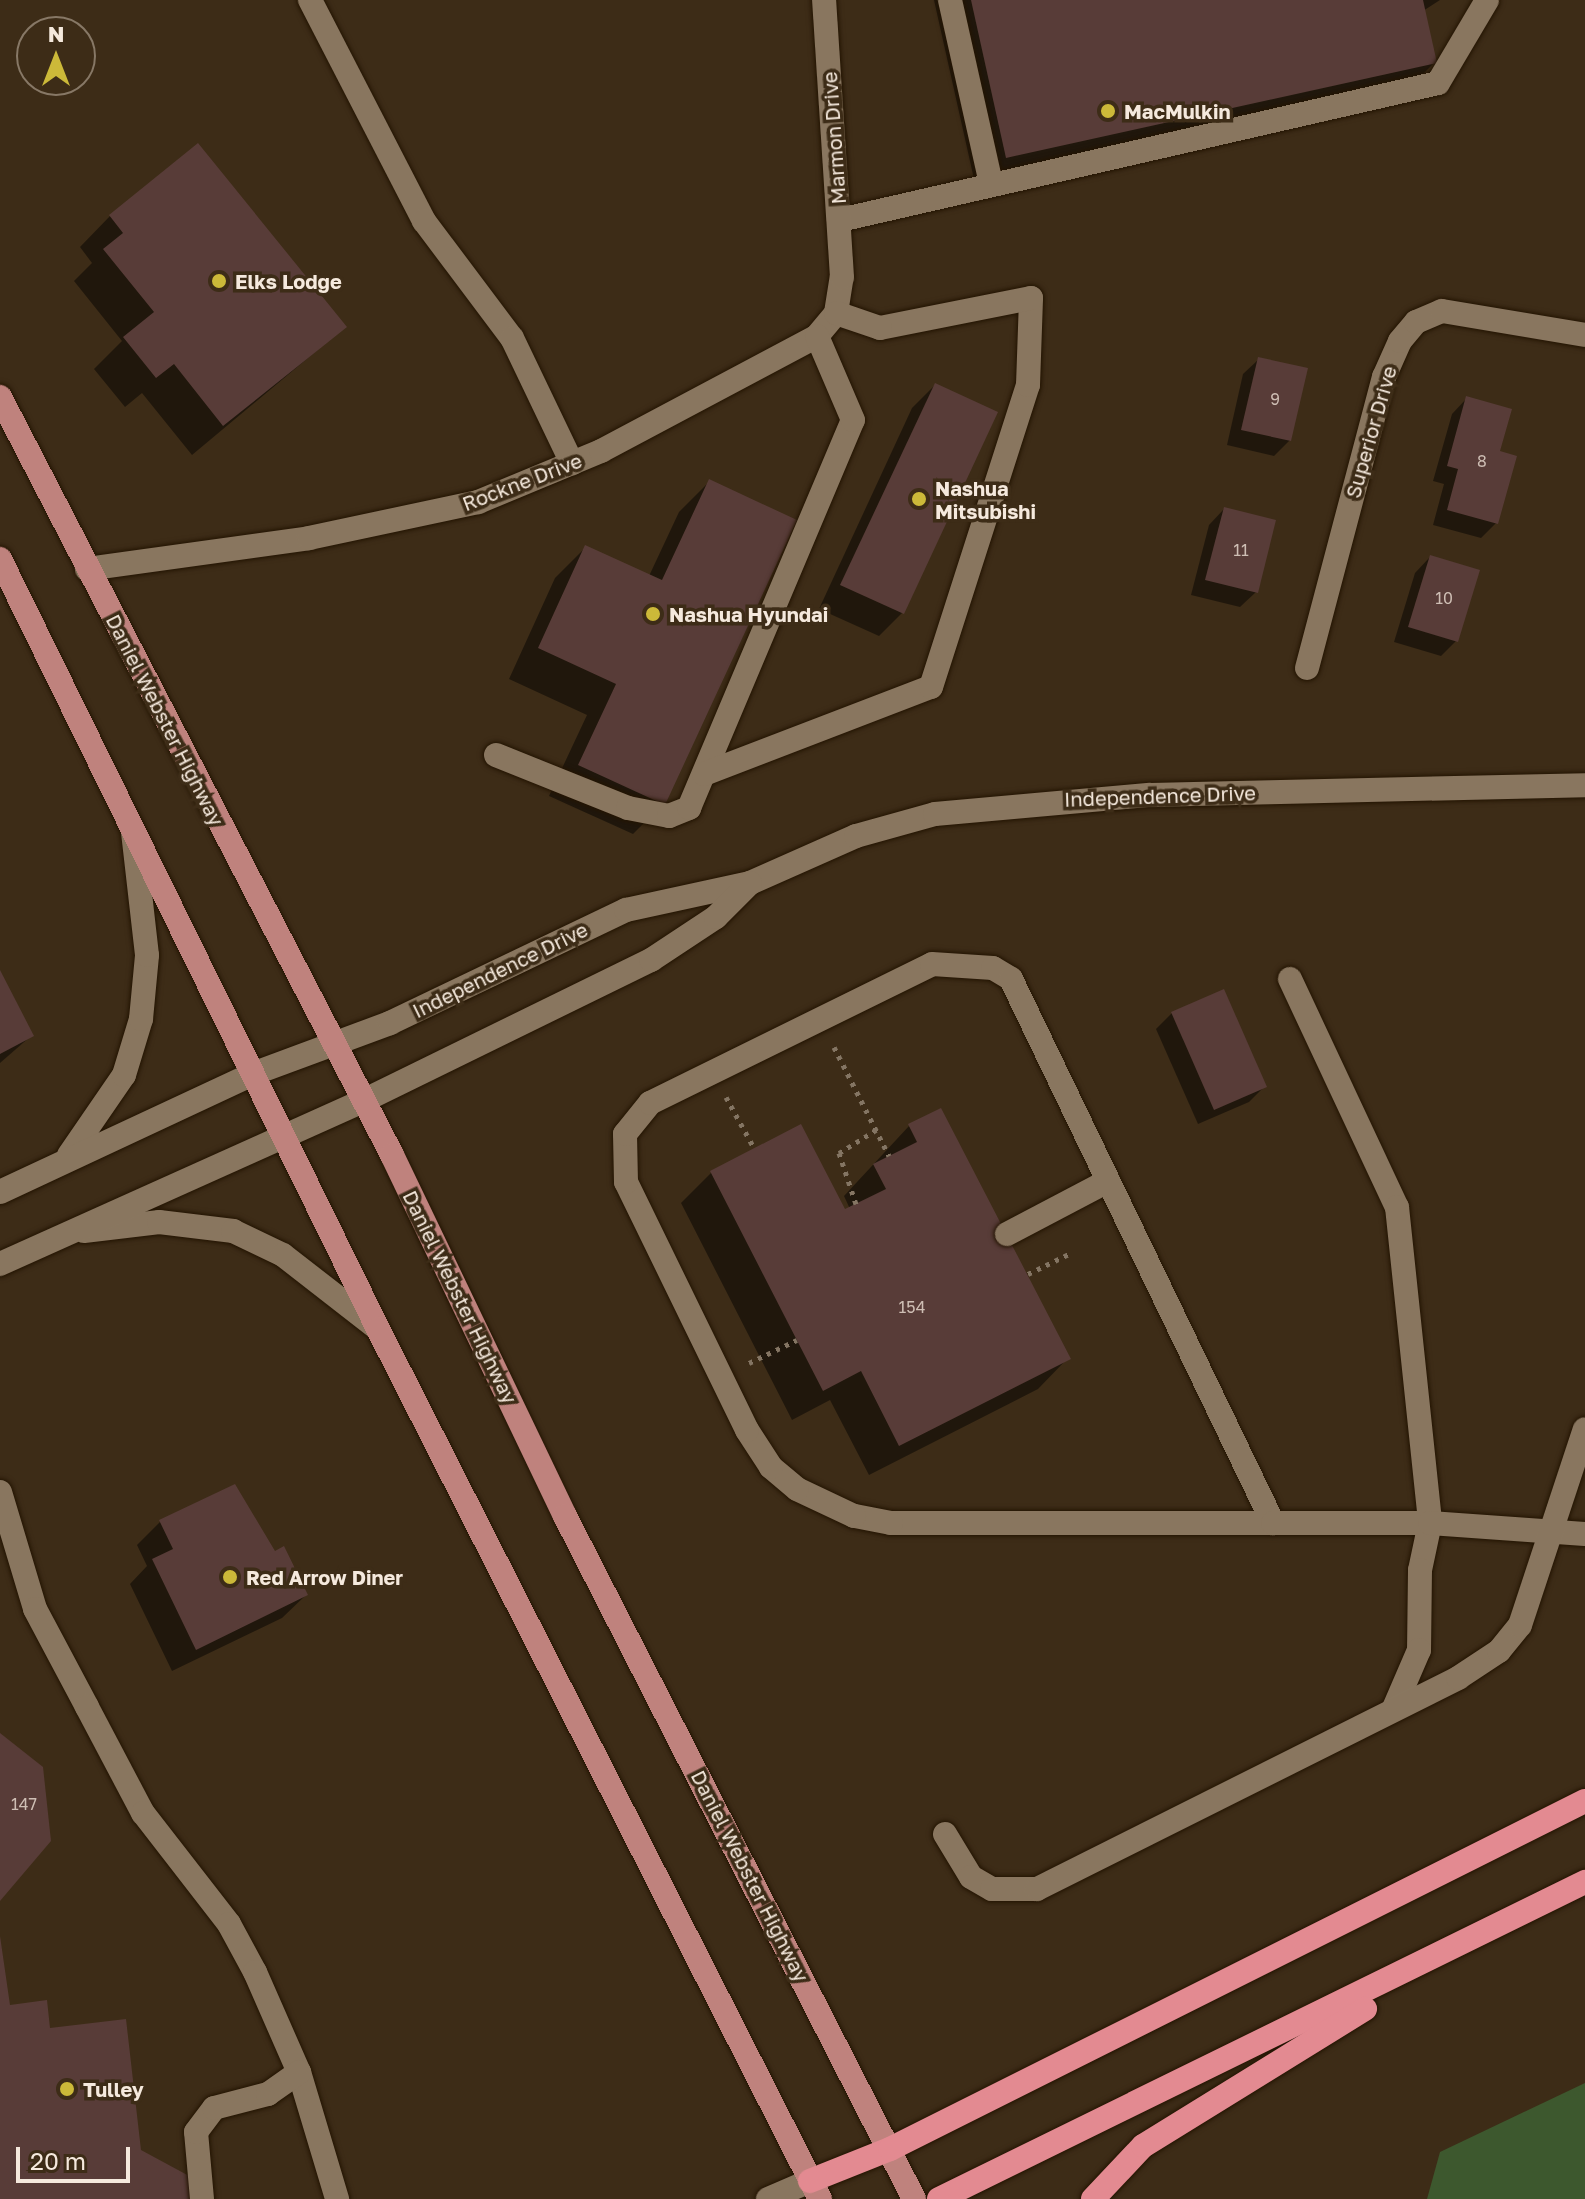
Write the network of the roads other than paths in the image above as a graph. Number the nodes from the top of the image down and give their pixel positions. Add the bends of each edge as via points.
1 (310, 0) edge
2 (824, 0) edge
3 (950, 0) edge
4 (1487, 0) edge
5 (991, 183) junction
6 (840, 220) junction
7 (836, 313) junction
8 (1585, 335) edge
9 (817, 336) junction
10 (0, 397) edge
11 (572, 463) junction
12 (0, 559) edge
13 (87, 569) junction
14 (1307, 668) dead end
15 (496, 755) dead end
16 (704, 774) junction
17 (1585, 785) edge
18 (131, 819) junction
19 (750, 883) junction
20 (1290, 979) dead end
21 (333, 1043) junction
22 (255, 1073) junction
23 (363, 1101) junction
24 (287, 1132) junction
25 (67, 1158) junction
26 (1108, 1181) junction
27 (0, 1192) edge
28 (58, 1234) junction
29 (1007, 1234) dead end
30 (0, 1264) edge
31 (378, 1329) junction
32 (1585, 1429) edge
33 (0, 1492) edge
34 (1273, 1523) junction
35 (1430, 1523) junction
36 (1555, 1528) junction
37 (1585, 1534) edge
38 (1394, 1708) junction
39 (1585, 1801) edge
40 (945, 1834) dead end
41 (1585, 1882) edge
42 (1509, 1922) junction
43 (299, 2072) junction
44 (890, 2149) junction
45 (815, 2190) edge
46 (202, 2199) edge
47 (337, 2199) edge
48 (768, 2199) edge
49 (914, 2199) edge
50 (939, 2199) edge
51 (1093, 2199) edge

1 - 11 street via 424,221 512,338
2 - 6 street, Marmon Drive
3 - 5 street
4 - 5 street via 1438,83
5 - 6 street
6 - 7 street, Marmon Drive via 842,277
7 - 9 street, Rockne Drive
7 - 16 street via 880,328 1031,298 1028,385 931,687
8 - 14 street, Superior Drive via 1442,311 1408,331 1384,377
9 - 11 street, Rockne Drive
9 - 16 street via 853,420
10 - 13 main road, Daniel Webster Highway
11 - 13 street, Rockne Drive via 478,502 393,523
12 - 18 main road
13 - 21 main road, Daniel Webster Highway
15 - 16 street via 628,808 669,816 689,808
17 - 19 street, Independence Drive via 1015,802 856,836
18 - 22 main road
18 - 25 street via 147,955 144,1006 124,1075
19 - 21 street, Independence Drive via 626,910
19 - 23 street, Independence Drive via 716,917 651,960
20 - 35 street via 1397,1207
21 - 22 street, Independence Drive
21 - 23 main road, Daniel Webster Highway
22 - 24 main road
22 - 25 street, Independence Drive
23 - 24 street, Independence Drive
23 - 44 main road, Daniel Webster Highway via 565,1516
24 - 28 street, Independence Drive
24 - 31 main road
25 - 27 street, Independence Drive
26 - 29 street
26 - 34 street
26 - 34 street via 1011,979 970,964 932,964 650,1103 625,1134 626,1182 747,1430 771,1467 797,1489 866,1518
28 - 30 street, Independence Drive
28 - 31 street via 159,1222 233,1231 283,1255
31 - 45 main road
32 - 36 street
33 - 43 street via 35,1609 143,1813 229,1924
34 - 35 street
35 - 36 street
35 - 38 street via 1420,1570 1419,1650
36 - 37 street
36 - 38 street via 1531,1603 1499,1651
38 - 40 street via 1037,1889 992,1889 971,1877
39 - 44 highway
41 - 42 highway
42 - 50 highway
42 - 51 highway via 1180,2120 1128,2159
43 - 46 street via 268,2094 214,2108 196,2132
43 - 47 street
44 - 45 highway
44 - 49 main road, Daniel Webster Highway
45 - 48 street

